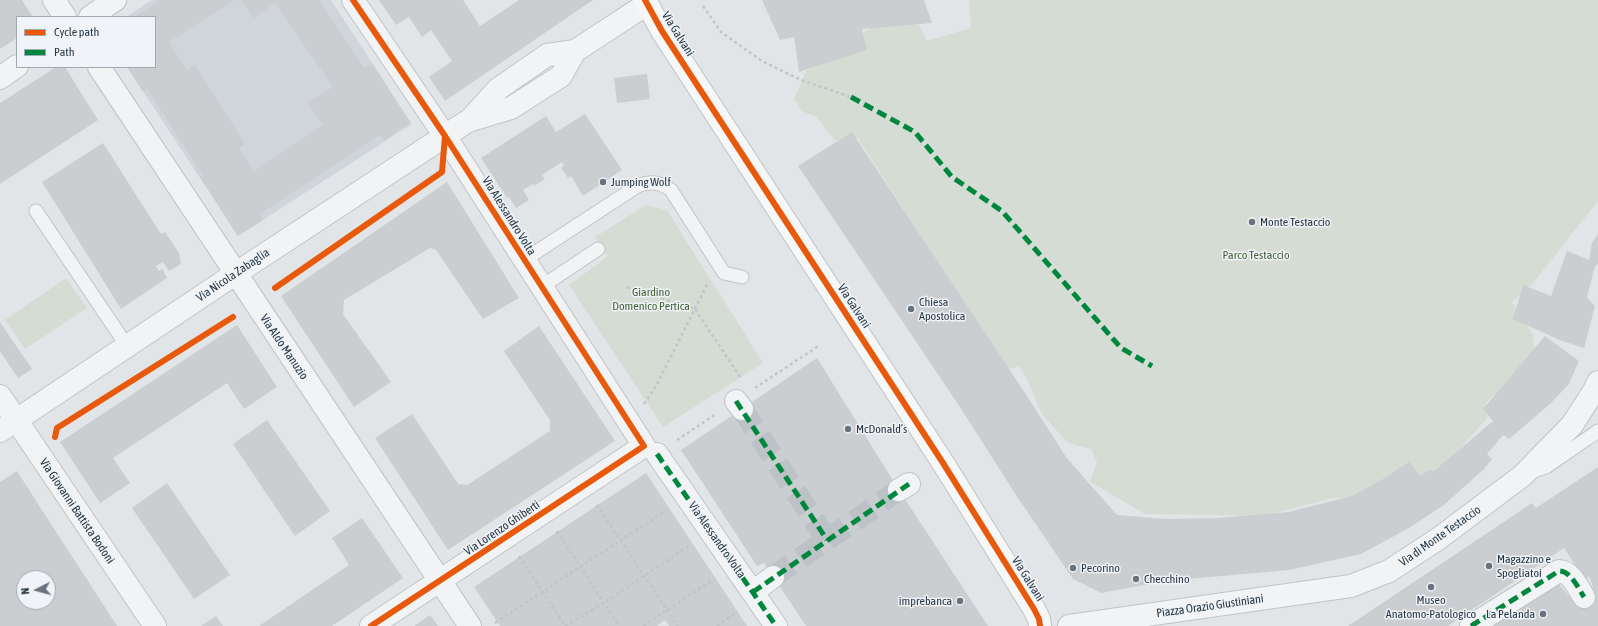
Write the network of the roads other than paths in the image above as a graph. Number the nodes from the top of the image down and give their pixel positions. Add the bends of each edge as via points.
1 (54, 0) edge
2 (115, 0) edge
3 (353, 0) edge
4 (649, 2) edge
5 (64, 16) edge
6 (91, 16) edge
7 (16, 67) edge
8 (100, 68) edge
9 (0, 78) edge
10 (445, 136) junction
11 (36, 211) dead end
12 (598, 250) dead end
13 (524, 260) junction
14 (235, 274) junction
15 (742, 277) dead end
16 (541, 286) junction
17 (128, 346) junction
18 (1598, 382) edge
19 (0, 396) edge
20 (8, 426) edge
21 (1598, 431) edge
22 (650, 450) junction
23 (1522, 476) junction
24 (773, 577) tunnel mouth
25 (440, 581) junction
26 (1351, 586) joint
27 (753, 592) junction
28 (1584, 597) dead end
29 (155, 626) edge
30 (371, 626) edge
31 (470, 626) edge
32 (776, 626) edge
33 (1040, 626) edge
34 (1069, 626) edge
35 (1471, 626) edge

1 - 5 street
2 - 6 street
3 - 10 street, Via Alessandro Volta
4 - 10 street, Via Nicola Zabaglia via 575,51 561,76 511,108 468,121
4 - 33 street, Via Galvani via 662,31 943,463 1034,609
7 - 9 street
8 - 14 street, Via Aldo Manuzio
10 - 13 street, Via Alessandro Volta
10 - 14 street, Via Nicola Zabaglia
11 - 17 lane
12 - 16 lane
13 - 15 lane via 638,185 656,182 671,190 724,274
13 - 16 street, Via Alessandro Volta
14 - 17 street, Via Nicola Zabaglia
14 - 25 street, Via Aldo Manuzio
16 - 22 street, Via Alessandro Volta
17 - 20 street, Via Nicola Zabaglia
18 - 23 street, Via di Monte Testaccio via 1572,425
19 - 20 street, Via Giovanni Battista Bodoni
20 - 29 street, Via Giovanni Battista Bodoni
21 - 23 lane, Via di Monte Testaccio via 1546,467
22 - 25 street, Via Lorenzo Ghiberti
22 - 27 street, Via Alessandro Volta via 687,497
23 - 26 street, Via di Monte Testaccio via 1438,539 1389,571
24 - 27 street
25 - 30 street, Via Lorenzo Ghiberti
25 - 31 street, Via Aldo Manuzio
26 - 34 street, Piazza Orazio Giustiniani
27 - 32 street, Via Alessandro Volta
28 - 35 street via 1569,574 1559,571

